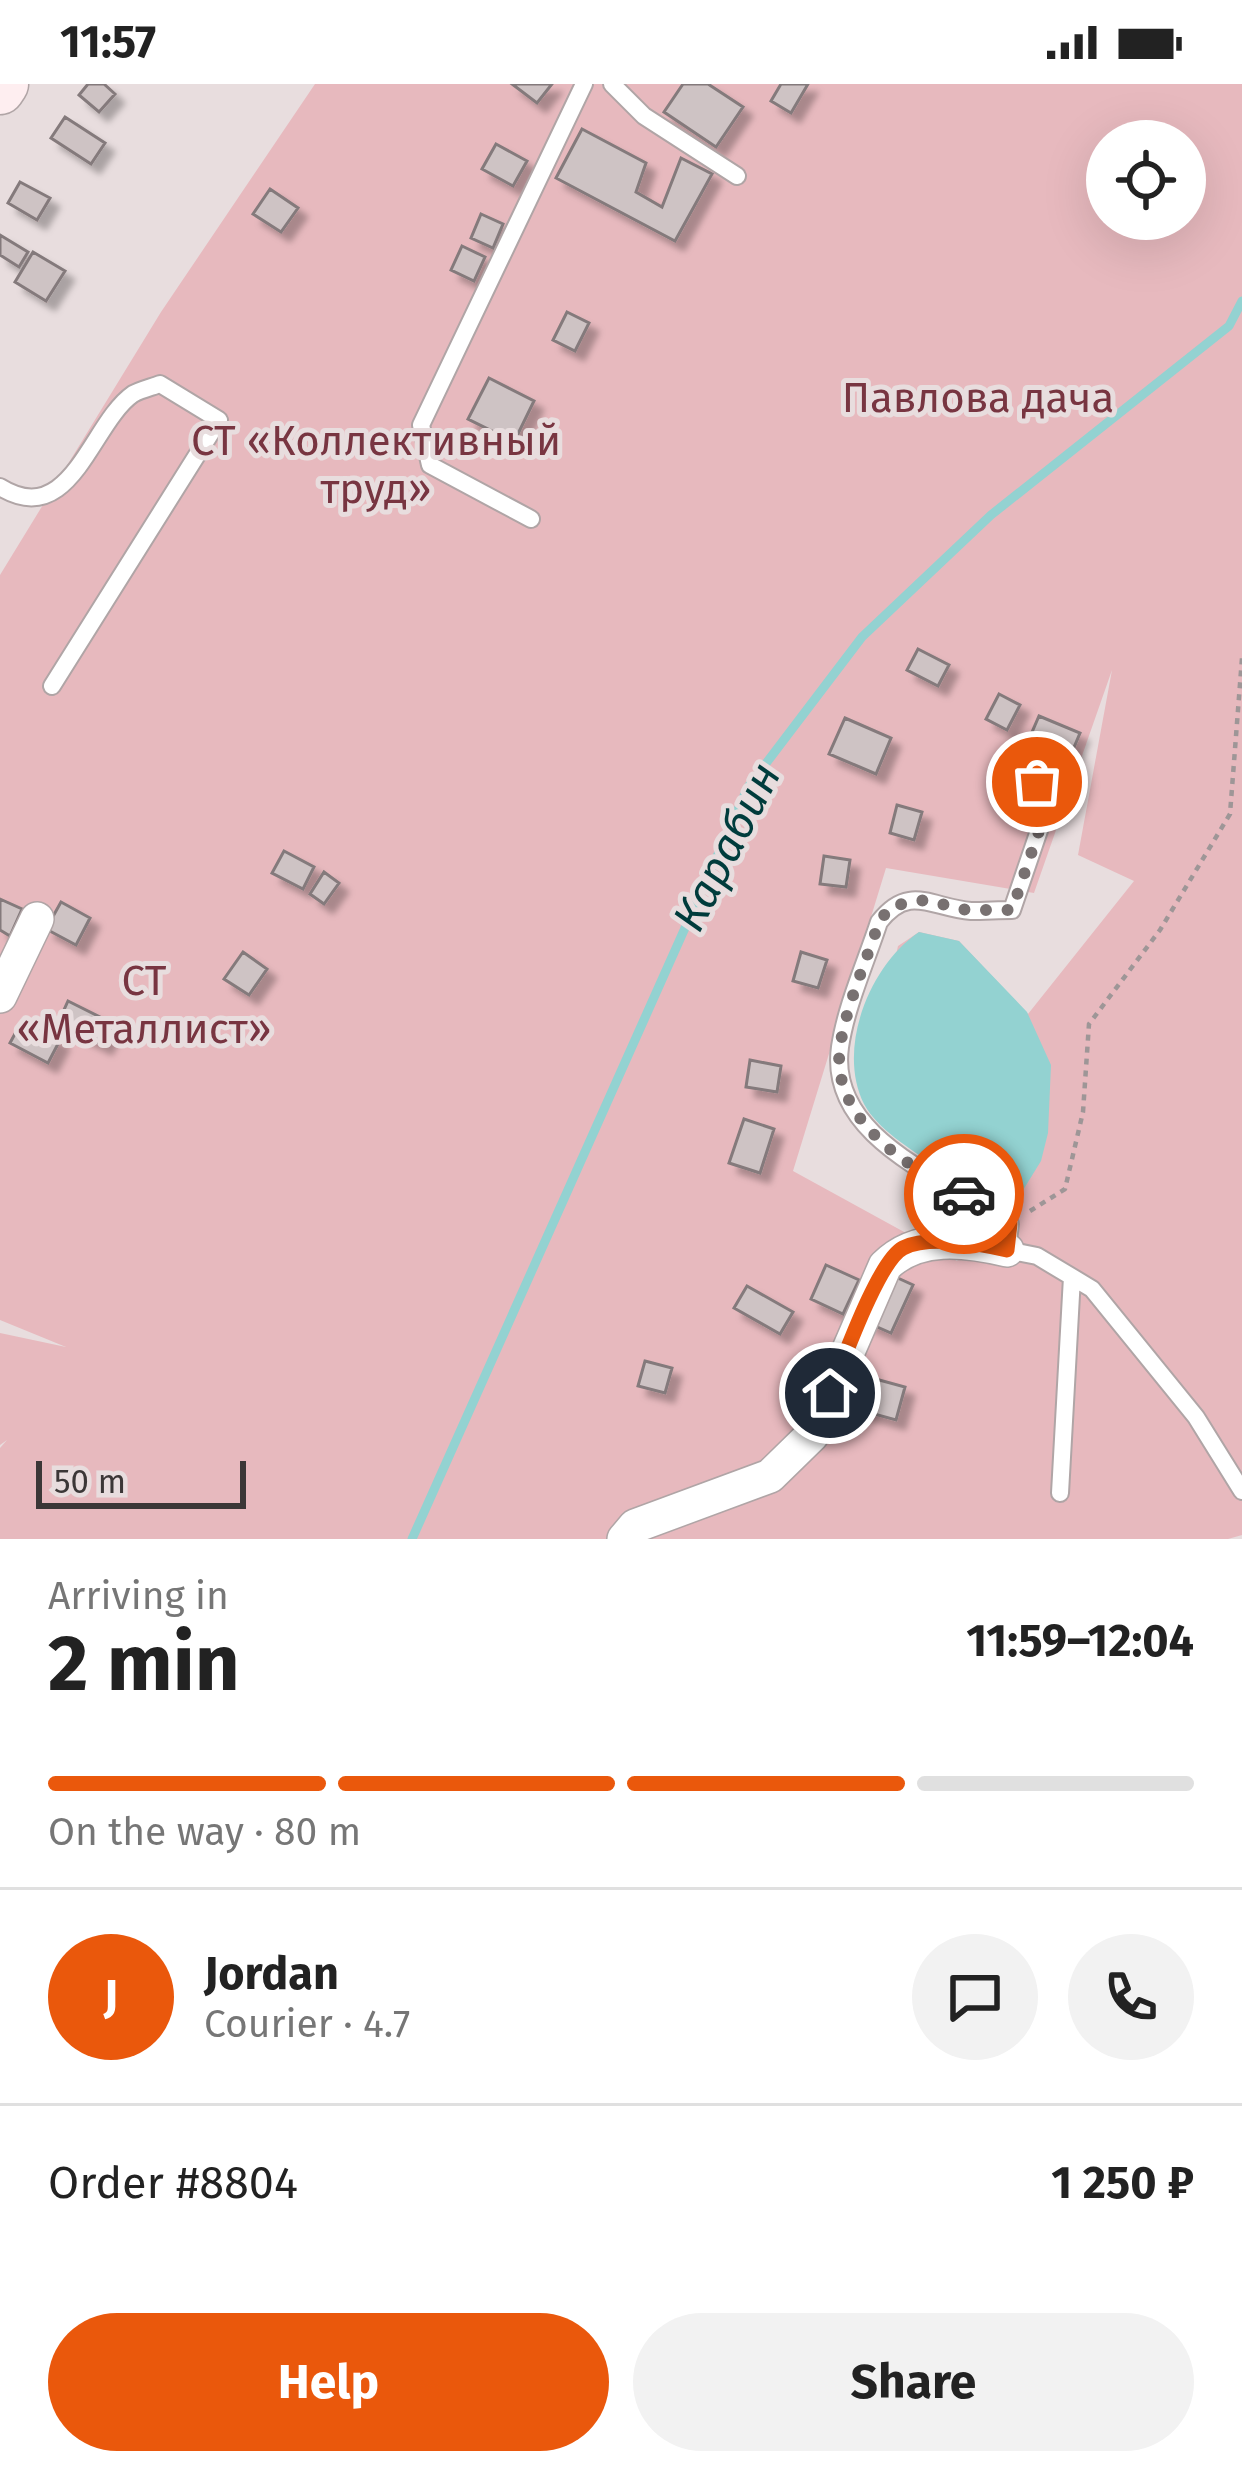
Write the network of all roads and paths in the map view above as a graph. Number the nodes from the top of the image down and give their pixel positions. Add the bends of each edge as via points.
1 (584, 84) edge
2 (612, 84) edge
3 (737, 176) dead end
4 (0, 487) edge
5 (531, 519) dead end
6 (1242, 658) edge
7 (52, 686) dead end
8 (1037, 782) dead end
9 (37, 919) dead end
10 (0, 996) edge
11 (1009, 1237) junction
12 (1072, 1277) junction
13 (1242, 1491) edge
14 (1060, 1493) dead end
15 (624, 1539) edge

1 - 5 lane via 421,425 430,465
2 - 3 lane via 644,116
4 - 7 lane via 30,499 53,492 131,395 160,384 219,420
6 - 11 path via 1230,814 1160,931 1089,1024 1083,1112 1065,1189
8 - 11 lane via 1047,807 1012,910 925,900 891,906 840,1045 839,1072 856,1118 938,1182 978,1200
9 - 10 street
11 - 12 lane
11 - 15 street via 903,1248 885,1266 812,1435 770,1476 635,1526
12 - 13 lane via 1092,1289 1196,1417
12 - 14 lane

